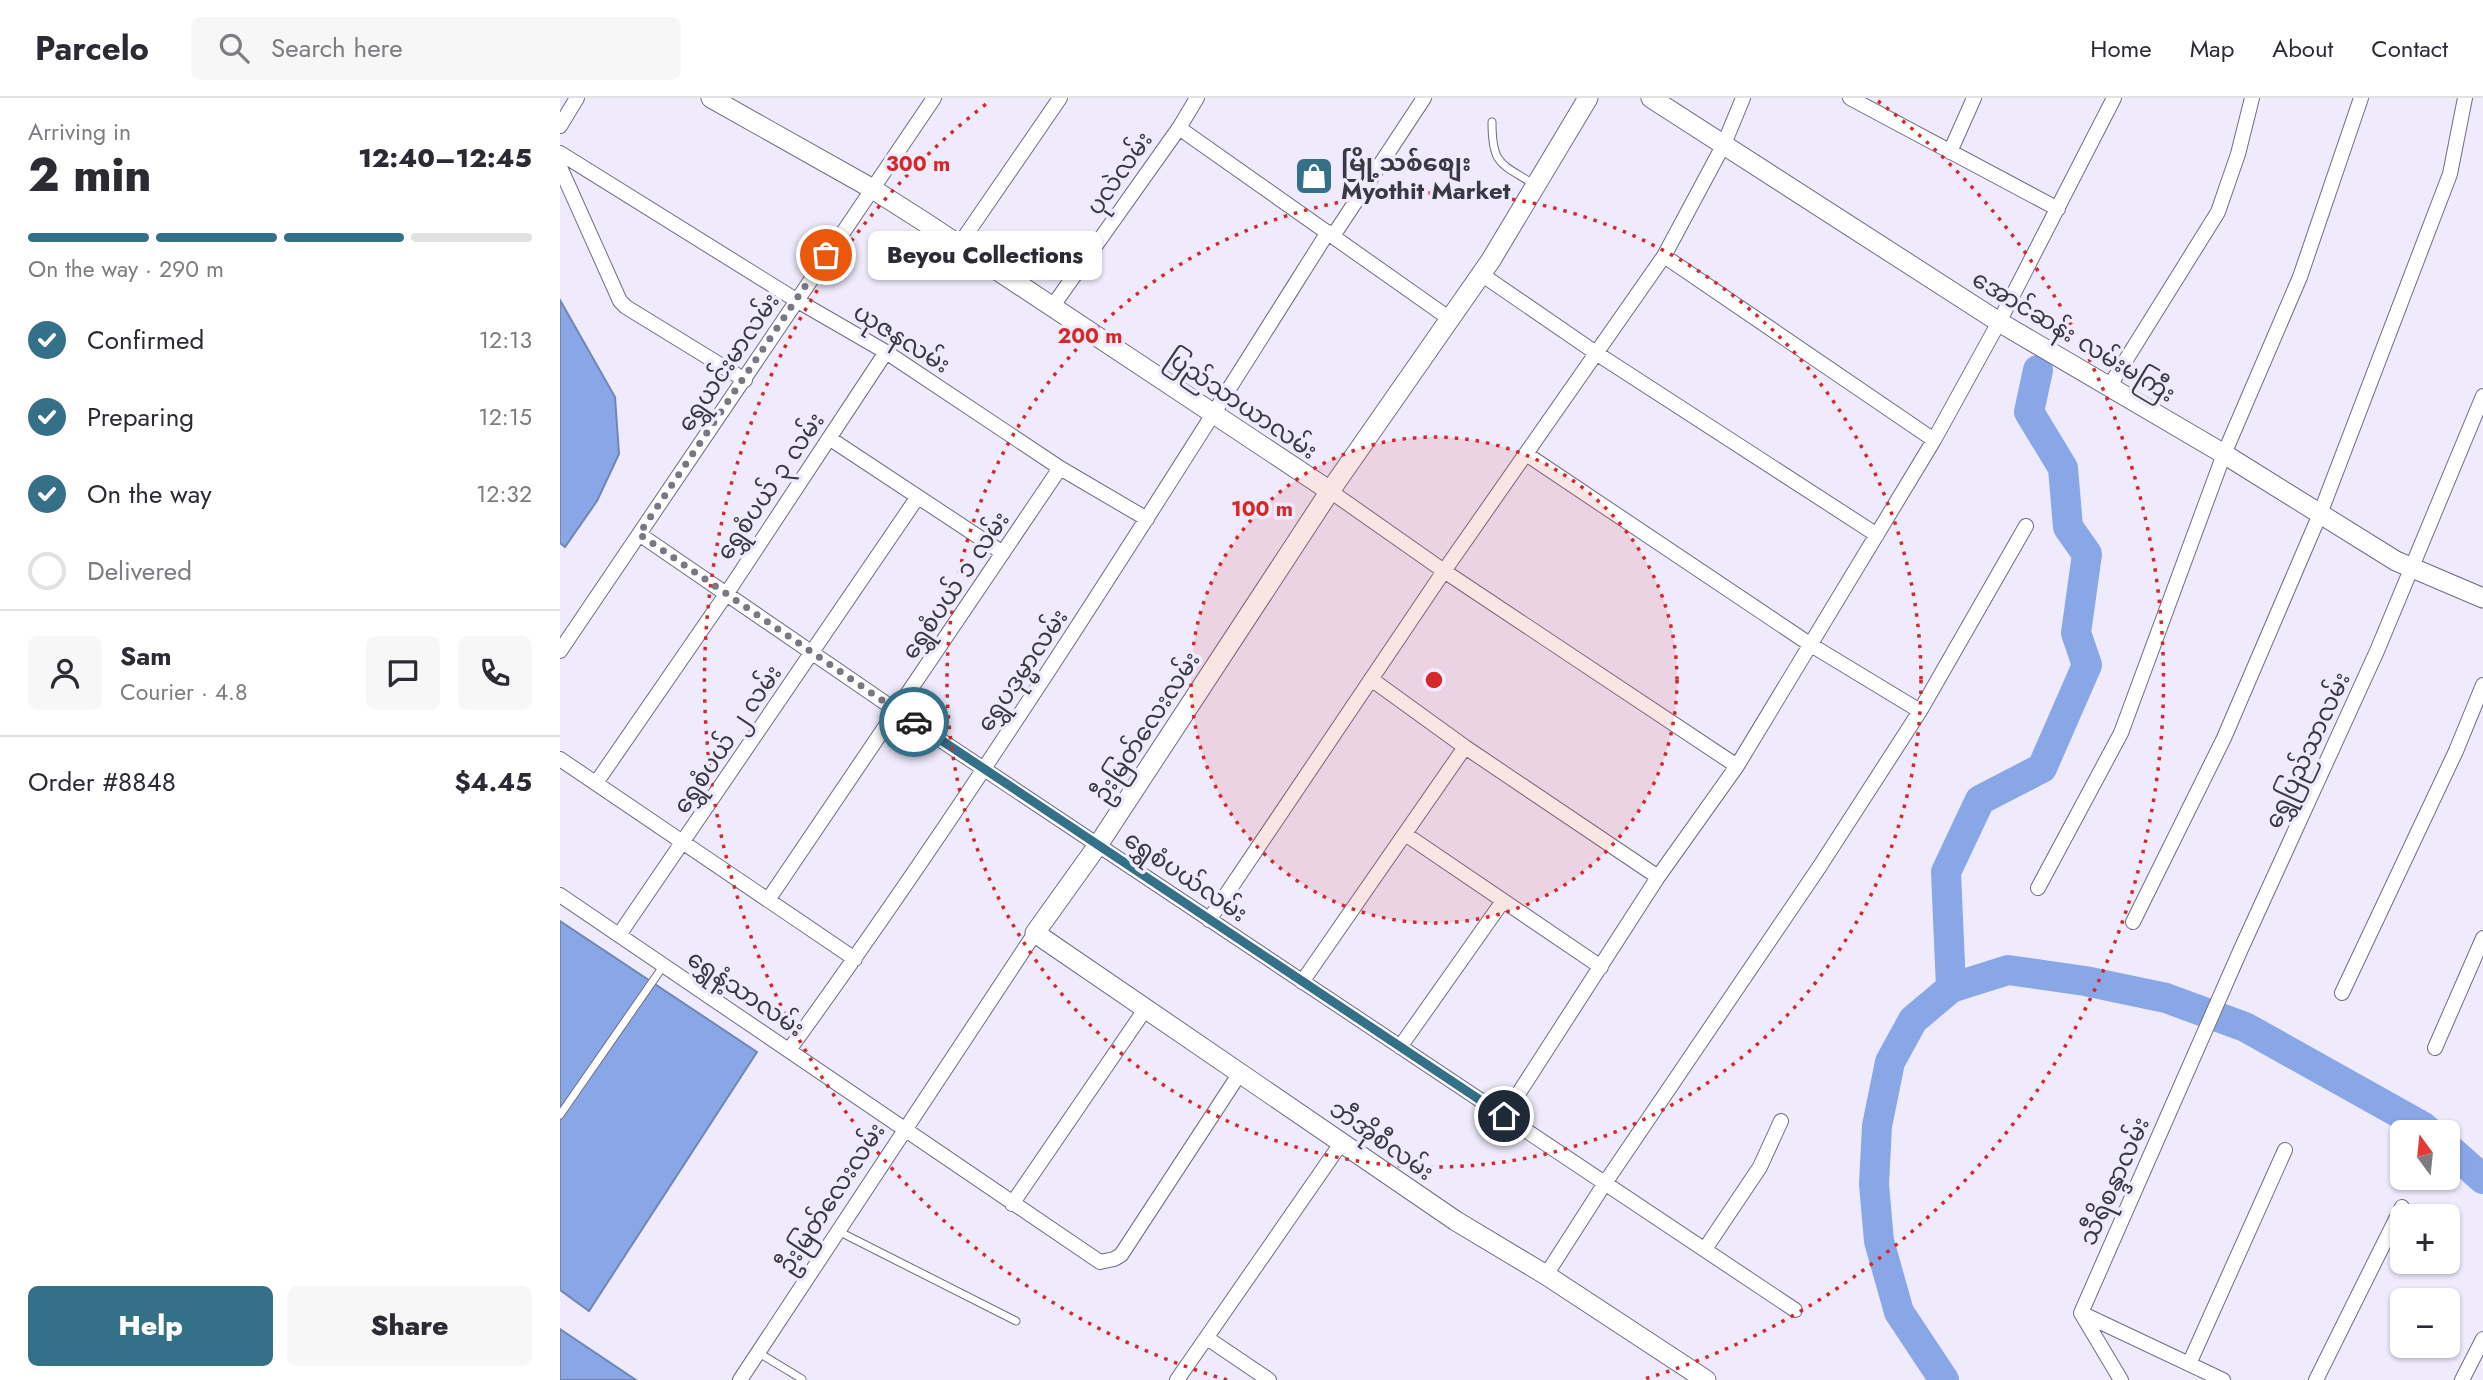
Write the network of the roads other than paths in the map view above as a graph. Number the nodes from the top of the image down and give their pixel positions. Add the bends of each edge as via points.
1 (577, 98) edge
2 (711, 98) edge
3 (934, 98) edge
4 (1060, 98) edge
5 (1197, 98) edge
6 (1424, 98) edge
7 (1588, 98) edge
8 (1651, 98) edge
9 (1743, 98) edge
10 (1850, 98) edge
11 (1974, 98) edge
12 (2114, 98) edge
13 (2252, 98) edge
14 (2361, 98) edge
15 (2465, 98) edge
16 (1492, 122) dead end
17 (560, 126) edge
18 (1179, 128) junction
19 (1724, 144) junction
20 (1951, 152) junction
21 (560, 153) edge
22 (560, 167) edge
23 (1535, 186) junction
24 (871, 188) junction
25 (2058, 209) junction
26 (1331, 234) junction
27 (959, 245) junction
28 (1664, 256) junction
29 (1481, 274) junction
30 (796, 300) junction
31 (1052, 307) junction
32 (1450, 319) junction
33 (2000, 322) junction
34 (886, 352) junction
35 (1596, 353) junction
36 (745, 380) junction
37 (2109, 387) junction
38 (2483, 396) edge
39 (1214, 414) junction
40 (829, 438) junction
41 (1934, 440) junction
42 (1526, 454) junction
43 (2224, 454) junction
44 (1060, 468) junction
45 (1330, 491) junction
46 (917, 498) junction
47 (2320, 514) junction
48 (1147, 519) junction
49 (2026, 526) dead end
50 (639, 534) junction
51 (1877, 535) junction
52 (1003, 553) junction
53 (2413, 568) junction
54 (1444, 571) junction
55 (727, 593) junction
56 (2483, 598) edge
57 (1811, 645) junction
58 (560, 651) edge
59 (813, 653) junction
60 (1371, 679) junction
61 (2483, 685) edge
62 (897, 711) junction
63 (1920, 711) junction
64 (1465, 747) junction
65 (560, 759) edge
66 (1737, 766) junction
67 (984, 767) junction
68 (596, 783) junction
69 (1405, 834) junction
70 (684, 842) junction
71 (1097, 845) junction
72 (1658, 877) junction
73 (2038, 888) dead end
74 (560, 895) edge
75 (768, 900) junction
76 (1503, 901) junction
77 (1209, 919) junction
78 (2133, 922) dead end
79 (1035, 933) junction
80 (619, 935) junction
81 (2483, 938) edge
82 (855, 959) junction
83 (664, 965) junction
84 (1601, 967) junction
85 (1302, 982) junction
86 (2342, 993) dead end
87 (1146, 1009) junction
88 (1400, 1047) junction
89 (2435, 1048) dead end
90 (789, 1050) junction
91 (2189, 1068) joint
92 (1240, 1073) junction
93 (560, 1115) edge
94 (1504, 1116) junction
95 (1781, 1121) dead end
96 (905, 1131) junction
97 (1342, 1142) junction
98 (2285, 1150) dead end
99 (1605, 1183) junction
100 (1012, 1204) junction
101 (838, 1231) junction
102 (2390, 1233) edge
103 (1704, 1249) junction
104 (1546, 1275) junction
105 (1795, 1310) dead end
106 (2081, 1313) junction
107 (1016, 1321) dead end
108 (1207, 1338) junction
109 (2483, 1339) edge
110 (759, 1353) junction
111 (2189, 1364) junction
112 (802, 1379) edge
113 (740, 1380) edge
114 (1177, 1380) edge
115 (1269, 1380) edge
116 (1706, 1380) edge
117 (2121, 1380) edge
118 (2223, 1380) edge
119 (2316, 1380) edge
120 (2462, 1380) edge

1 - 17 street
2 - 24 main road, ပြည်သာယာလမ်း
3 - 24 street, ရွှေယင်းမာလမ်း
4 - 27 street
5 - 18 street, ပုလဲလမ်း
6 - 26 street, ရွှေပဒုမ္မာလမ်း
7 - 23 main road, ဦးမြတ်လေးလမ်း
8 - 19 main road, အောင်ဆန်း လမ်းမကြီး
9 - 19 street
10 - 20 street
11 - 20 street
12 - 25 street
13 - 37 street via 2218,212
14 - 43 street via 2301,277
15 - 47 street via 2450,174
16 - 23 lane via 1495,156
18 - 26 street
18 - 31 street, ပုလဲလမ်း
19 - 28 street
19 - 33 main road, အောင်ဆန်း လမ်းမကြီး
20 - 25 street
21 - 30 street, ယုဇနလမ်း
22 - 36 street via 620,301
23 - 29 main road, ဦးမြတ်လေးလမ်း
24 - 27 main road, ပြည်သာယာလမ်း
24 - 30 street, ရွှေယင်းမာလမ်း
25 - 33 street
26 - 32 street
26 - 39 street, ရွှေပဒုမ္မာလမ်း
27 - 31 main road, ပြည်သာယာလမ်း
28 - 35 street
28 - 41 street
29 - 32 main road, ဦးမြတ်လေးလမ်း
29 - 35 street
30 - 34 street, ယုဇနလမ်း
30 - 36 street, ရွှေယင်းမာလမ်း
31 - 39 main road, ပြည်သာယာလမ်း
32 - 45 main road, ဦးမြတ်လေးလမ်း
33 - 37 main road, အောင်ဆန်း လမ်းမကြီး
33 - 41 street
34 - 40 street, ရွှေစံပယ် ၃ လမ်း
34 - 44 street, ယုဇနလမ်း
35 - 42 street
35 - 51 street
36 - 50 street, ရွှေယင်းမာလမ်း
37 - 43 main road, အောင်ဆန်း လမ်းမကြီး
38 - 53 street, ရွှေပြည်သာလမ်း
39 - 45 main road, ပြည်သာယာလမ်း
39 - 48 street, ရွှေပဒုမ္မာလမ်း
40 - 46 street
40 - 55 street, ရွှေစံပယ် ၃ လမ်း
41 - 51 street
42 - 54 street
42 - 57 street
43 - 47 main road, အောင်ဆန်း လမ်းမကြီး
43 - 73 street via 2121,733
44 - 48 street, ယုဇနလမ်း
44 - 52 street, ရွှေစံပယ် ၁ လမ်း
45 - 54 street, ပြည်သာယာလမ်း
45 - 71 main road, ဦးမြတ်လေးလမ်း
46 - 52 street
46 - 59 street, ရွှေစံပယ် ၂ လမ်း
47 - 53 main road, အောင်ဆန်း လမ်းမကြီး
47 - 78 street via 2224,738
48 - 67 street, ရွှေပဒုမ္မာလမ်း
49 - 63 street
50 - 55 street, ရွှေစံပယ်လမ်း
50 - 58 street, ရွှေယင်းမာလမ်း
51 - 57 street
52 - 62 street, ရွှေစံပယ် ၁ လမ်း
53 - 56 main road, အောင်ဆန်း လမ်းမကြီး
53 - 91 street, ရွှေပြည်သာလမ်း
54 - 60 street
54 - 66 street, ပြည်သာယာလမ်း
55 - 59 street, ရွှေစံပယ်လမ်း
55 - 68 street, ရွှေစံပယ် ၃ လမ်း
57 - 63 street
57 - 66 street
59 - 62 street, ရွှေစံပယ်လမ်း
59 - 70 street, ရွှေစံပယ် ၂ လမ်း
60 - 64 street
60 - 77 street
61 - 86 street
62 - 67 street, ရွှေစံပယ်လမ်း
62 - 75 street, ရွှေစံပယ် ၁ လမ်း
63 - 99 street
64 - 69 street
64 - 72 street
65 - 68 street
66 - 72 street
67 - 71 street, ရွှေစံပယ်လမ်း
67 - 82 street, ရွှေပဒုမ္မာလမ်း
68 - 70 street
69 - 76 street
69 - 85 street
70 - 75 street
70 - 80 street, ရွှေစံပယ် ၂ လမ်း
71 - 77 street, ရွှေစံပယ်လမ်း
71 - 79 main road, ဦးမြတ်လေးလမ်း
72 - 84 street
74 - 80 street, ရွှေနံ့သာလမ်း
75 - 82 street
76 - 84 street
76 - 88 street
77 - 85 street, ရွှေစံပယ်လမ်း
79 - 87 main road, ဘီအိုစီလမ်း
79 - 96 street, ဦးမြတ်လေးလမ်း
80 - 83 street, ရွှေနံ့သာလမ်း
81 - 89 street
82 - 90 street, ရွှေပဒုမ္မာလမ်း
83 - 90 street, ရွှေနံ့သာလမ်း
83 - 93 lane
84 - 94 street
85 - 88 street, ရွှေစံပယ်လမ်း
87 - 92 main road, ဘီအိုစီလမ်း
87 - 100 street
88 - 94 street, ရွှေစံပယ်လမ်း
90 - 96 street, ရွှေနံ့သာလမ်း
91 - 106 street, သီရိစန္ဒာလမ်း
92 - 97 main road, ဘီအိုစီလမ်း
92 - 100 street, ရွှေနံ့သာလမ်း via 1121,1255 1100,1262
94 - 99 street, ရွှေစံပယ်လမ်း
95 - 103 street via 1760,1167
96 - 100 street, ရွှေနံ့သာလမ်း
96 - 101 street, ဦးမြတ်လေးလမ်း
97 - 104 main road, ဘီအိုစီလမ်း via 1456,1221
97 - 108 street
98 - 111 street
99 - 103 street, ရွှေစံပယ်လမ်း
99 - 104 street
101 - 107 lane
101 - 110 street, ဦးမြတ်လေးလမ်း
102 - 119 street
103 - 105 street, ရွှေစံပယ်လမ်း
104 - 116 main road, ဘီအိုစီလမ်း
106 - 111 street
106 - 117 street
108 - 114 street
108 - 115 street
109 - 120 street
110 - 112 lane
110 - 113 street, ဦးမြတ်လေးလမ်း
111 - 118 street

